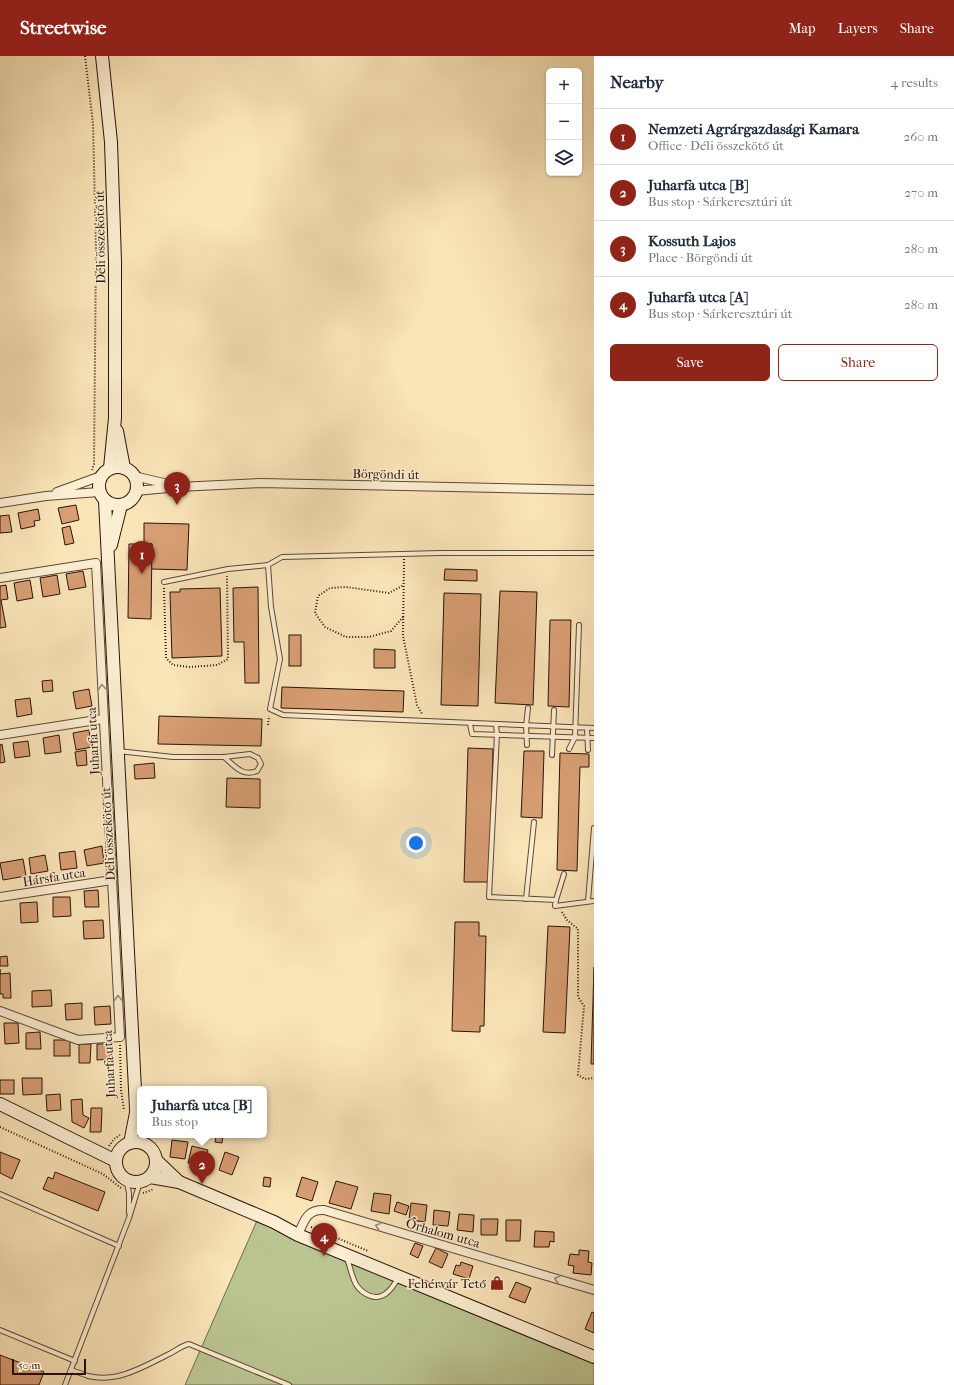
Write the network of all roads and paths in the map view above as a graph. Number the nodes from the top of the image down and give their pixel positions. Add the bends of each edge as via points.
1 (85, 56) edge
2 (102, 56) edge
3 (115, 418) junction
4 (124, 468) junction
5 (105, 472) junction
6 (134, 476) junction
7 (86, 482) junction
8 (178, 487) junction
9 (594, 490) edge
10 (136, 491) junction
11 (46, 496) junction
12 (102, 497) junction
13 (0, 503) edge
14 (121, 505) junction
15 (594, 553) edge
16 (404, 554) junction
17 (108, 558) junction
18 (268, 565) junction
19 (228, 569) junction
20 (0, 578) edge
21 (164, 582) joint
22 (404, 585) junction
23 (403, 617) junction
24 (579, 625) dead end
25 (528, 708) dead end
26 (554, 710) dead end
27 (103, 719) junction
28 (426, 722) junction
29 (470, 724) junction
30 (496, 725) junction
31 (526, 726) junction
32 (552, 727) junction
33 (575, 728) junction
34 (587, 728) junction
35 (594, 728) edge
36 (497, 734) junction
37 (0, 735) edge
38 (527, 736) junction
39 (553, 737) junction
40 (575, 737) junction
41 (588, 738) junction
42 (594, 738) edge
43 (527, 745) dead end
44 (569, 749) dead end
45 (588, 750) dead end
46 (118, 751) junction
47 (552, 755) dead end
48 (224, 757) junction
49 (534, 822) dead end
50 (594, 828) edge
51 (564, 874) dead end
52 (112, 880) junction
53 (0, 897) edge
54 (526, 899) junction
55 (556, 900) junction
56 (588, 901) junction
57 (594, 901) edge
58 (555, 906) junction
59 (0, 1011) edge
60 (120, 1037) junction
61 (594, 1078) edge
62 (0, 1104) edge
63 (136, 1109) junction
64 (137, 1113) edge
65 (125, 1115) dead end
66 (0, 1127) edge
67 (125, 1139) junction
68 (144, 1139) edge
69 (114, 1154) junction
70 (157, 1161) junction
71 (103, 1174) dead end
72 (126, 1179) junction
73 (145, 1179) junction
74 (179, 1182) junction
75 (0, 1194) edge
76 (129, 1218) junction
77 (298, 1234) junction
78 (119, 1246) junction
79 (345, 1253) junction
80 (400, 1276) junction
81 (594, 1290) edge
82 (0, 1330) edge
83 (594, 1357) edge
84 (75, 1361) junction
85 (71, 1370) junction
86 (65, 1385) edge
87 (289, 1385) edge

1 - 7 path via 93,124 96,249 94,464 86,476
2 - 3 main road, Déli összekötő út via 112,150
3 - 4 main road, Déli összekötő út
3 - 5 main road, Déli összekötő út
4 - 5 main road
4 - 6 main road
5 - 7 street
5 - 12 main road via 98,484
6 - 8 street, Börgöndi út
6 - 10 main road
7 - 11 street
8 - 9 street, Börgöndi út via 260,483
8 - 10 street, Börgöndi út
10 - 14 main road via 131,501
11 - 12 street
11 - 13 street
12 - 14 main road via 112,505
12 - 17 main road, Déli összekötő út
14 - 17 main road, Déli összekötő út
15 - 16 lane
16 - 18 lane via 282,558
16 - 22 path
17 - 46 main road, Déli összekötő út
18 - 19 lane
18 - 28 lane via 270,608 280,659 270,709 290,716
19 - 21 lane
19 - 21 path via 228,659 217,665 190,667 173,664 166,658
27 -> 20 street, Juharfa utca via 96,563
22 - 23 path
22 - 23 path via 389,593 346,587 330,588 318,596 314,613 325,627 346,636 370,637 392,631
23 - 28 path via 403,636 417,705
24 - 33 lane
25 - 31 lane
26 - 32 lane
27 - 37 street
27 - 52 street, Juharfa utca
28 - 29 lane
29 - 30 lane
29 - 36 lane via 472,734
30 - 31 lane
30 - 36 lane
31 - 32 lane
31 - 38 lane
32 - 33 lane
32 - 39 lane
33 - 34 lane
33 - 40 lane
34 - 35 lane
34 - 41 lane
36 - 38 lane
36 - 54 lane via 489,898
38 - 39 lane
38 - 43 lane
39 - 40 lane
39 - 47 lane
40 - 41 lane
40 - 44 lane
41 - 42 lane
41 - 45 lane
46 - 48 lane via 173,757
46 - 63 main road, Déli összekötő út
48 - 48 lane via 250,754 258,758 261,764 257,771 250,774 241,771
49 - 54 lane
50 - 56 lane
51 - 55 lane
52 - 53 street, Hársfa utca
60 -> 52 street, Juharfa utca
54 - 55 lane
55 - 58 lane
56 - 57 lane
56 - 58 lane
58 - 61 path via 578,929 578,997 584,1006 578,1075 585,1079
59 - 60 street via 78,1040
60 - 65 path, Juharfa utca via 121,1090
62 - 69 main road via 82,1144
63 - 64 main road, Déli összekötő út
63 - 67 main road, Déli összekötő út
66 - 71 path
67 - 68 main road via 137,1142
67 - 69 main road via 123,1146
67 - 69 path via 114,1139
68 - 70 main road
69 - 72 main road via 119,1172
70 - 73 main road via 156,1167
70 - 74 main road
72 - 73 main road via 136,1182
72 - 76 lane
73 - 74 main road
73 - 76 lane
74 - 77 main road
75 - 78 lane
76 - 78 lane
77 - 79 main road
81 -> 77 street, Őrhalom utca via 324,1210 309,1213
78 - 84 lane
79 - 80 main road
79 - 80 lane via 354,1281 361,1291 370,1297 380,1298 390,1291
80 - 83 main road
82 - 84 lane
84 - 85 lane
85 - 86 lane
85 - 87 lane via 89,1376 106,1377 133,1372 189,1344

